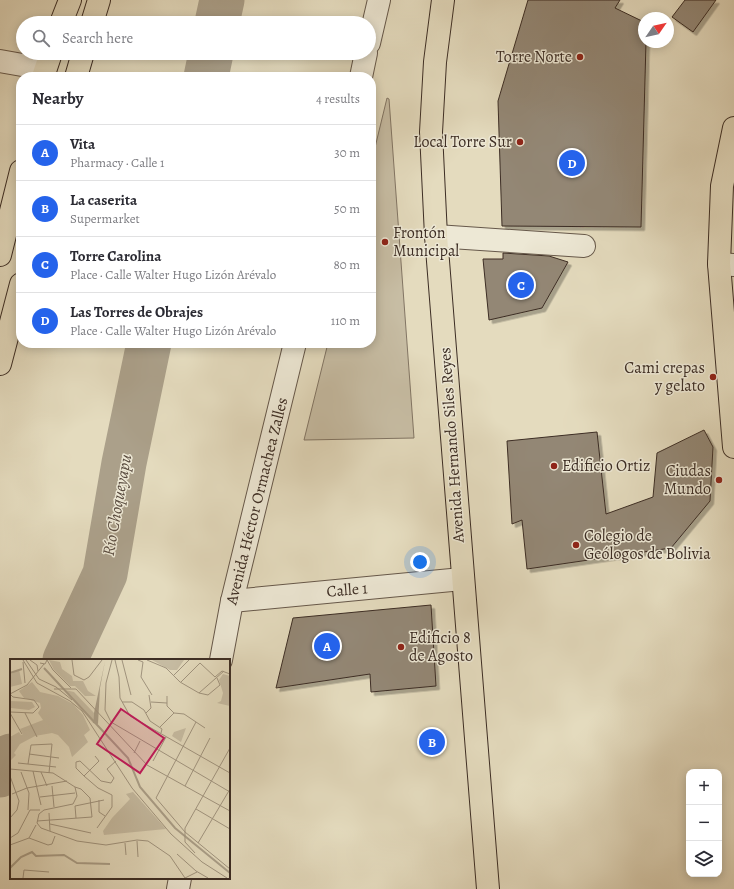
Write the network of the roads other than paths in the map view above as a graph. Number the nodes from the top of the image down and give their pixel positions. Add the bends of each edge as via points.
1 (70, 0) edge
2 (99, 0) edge
3 (379, 0) edge
4 (443, 0) edge
5 (64, 16) edge
6 (94, 16) edge
7 (375, 16) edge
8 (80, 60) edge
9 (364, 60) edge
10 (0, 61) edge
11 (46, 66) edge
12 (77, 72) edge
13 (361, 72) edge
14 (734, 128) edge
15 (16, 192) edge
16 (436, 236) junction
17 (584, 246) dead end
18 (0, 255) edge
19 (727, 264) edge
20 (16, 303) edge
21 (294, 348) edge
22 (0, 364) edge
23 (734, 446) edge
24 (462, 580) junction
25 (232, 601) junction
26 (221, 659) edge
27 (180, 879) edge
28 (178, 889) edge
29 (488, 889) edge

1 - 5 main road
2 - 6 main road
3 - 7 street
4 - 16 main road, Avenida Hernando Siles Reyes via 435,62 431,132
8 - 12 main road
9 - 13 street
10 - 11 street
14 - 19 main road via 722,186
15 - 18 main road
16 - 17 street
16 - 24 main road, Avenida Hernando Siles Reyes
19 - 23 main road
20 - 22 main road
21 - 25 street, Avenida Héctor Ormachea Zalles
24 - 25 street, Calle 1
24 - 29 main road, Avenida Hernando Siles Reyes
25 - 26 street, Avenida Héctor Ormachea Zalles
27 - 28 street

